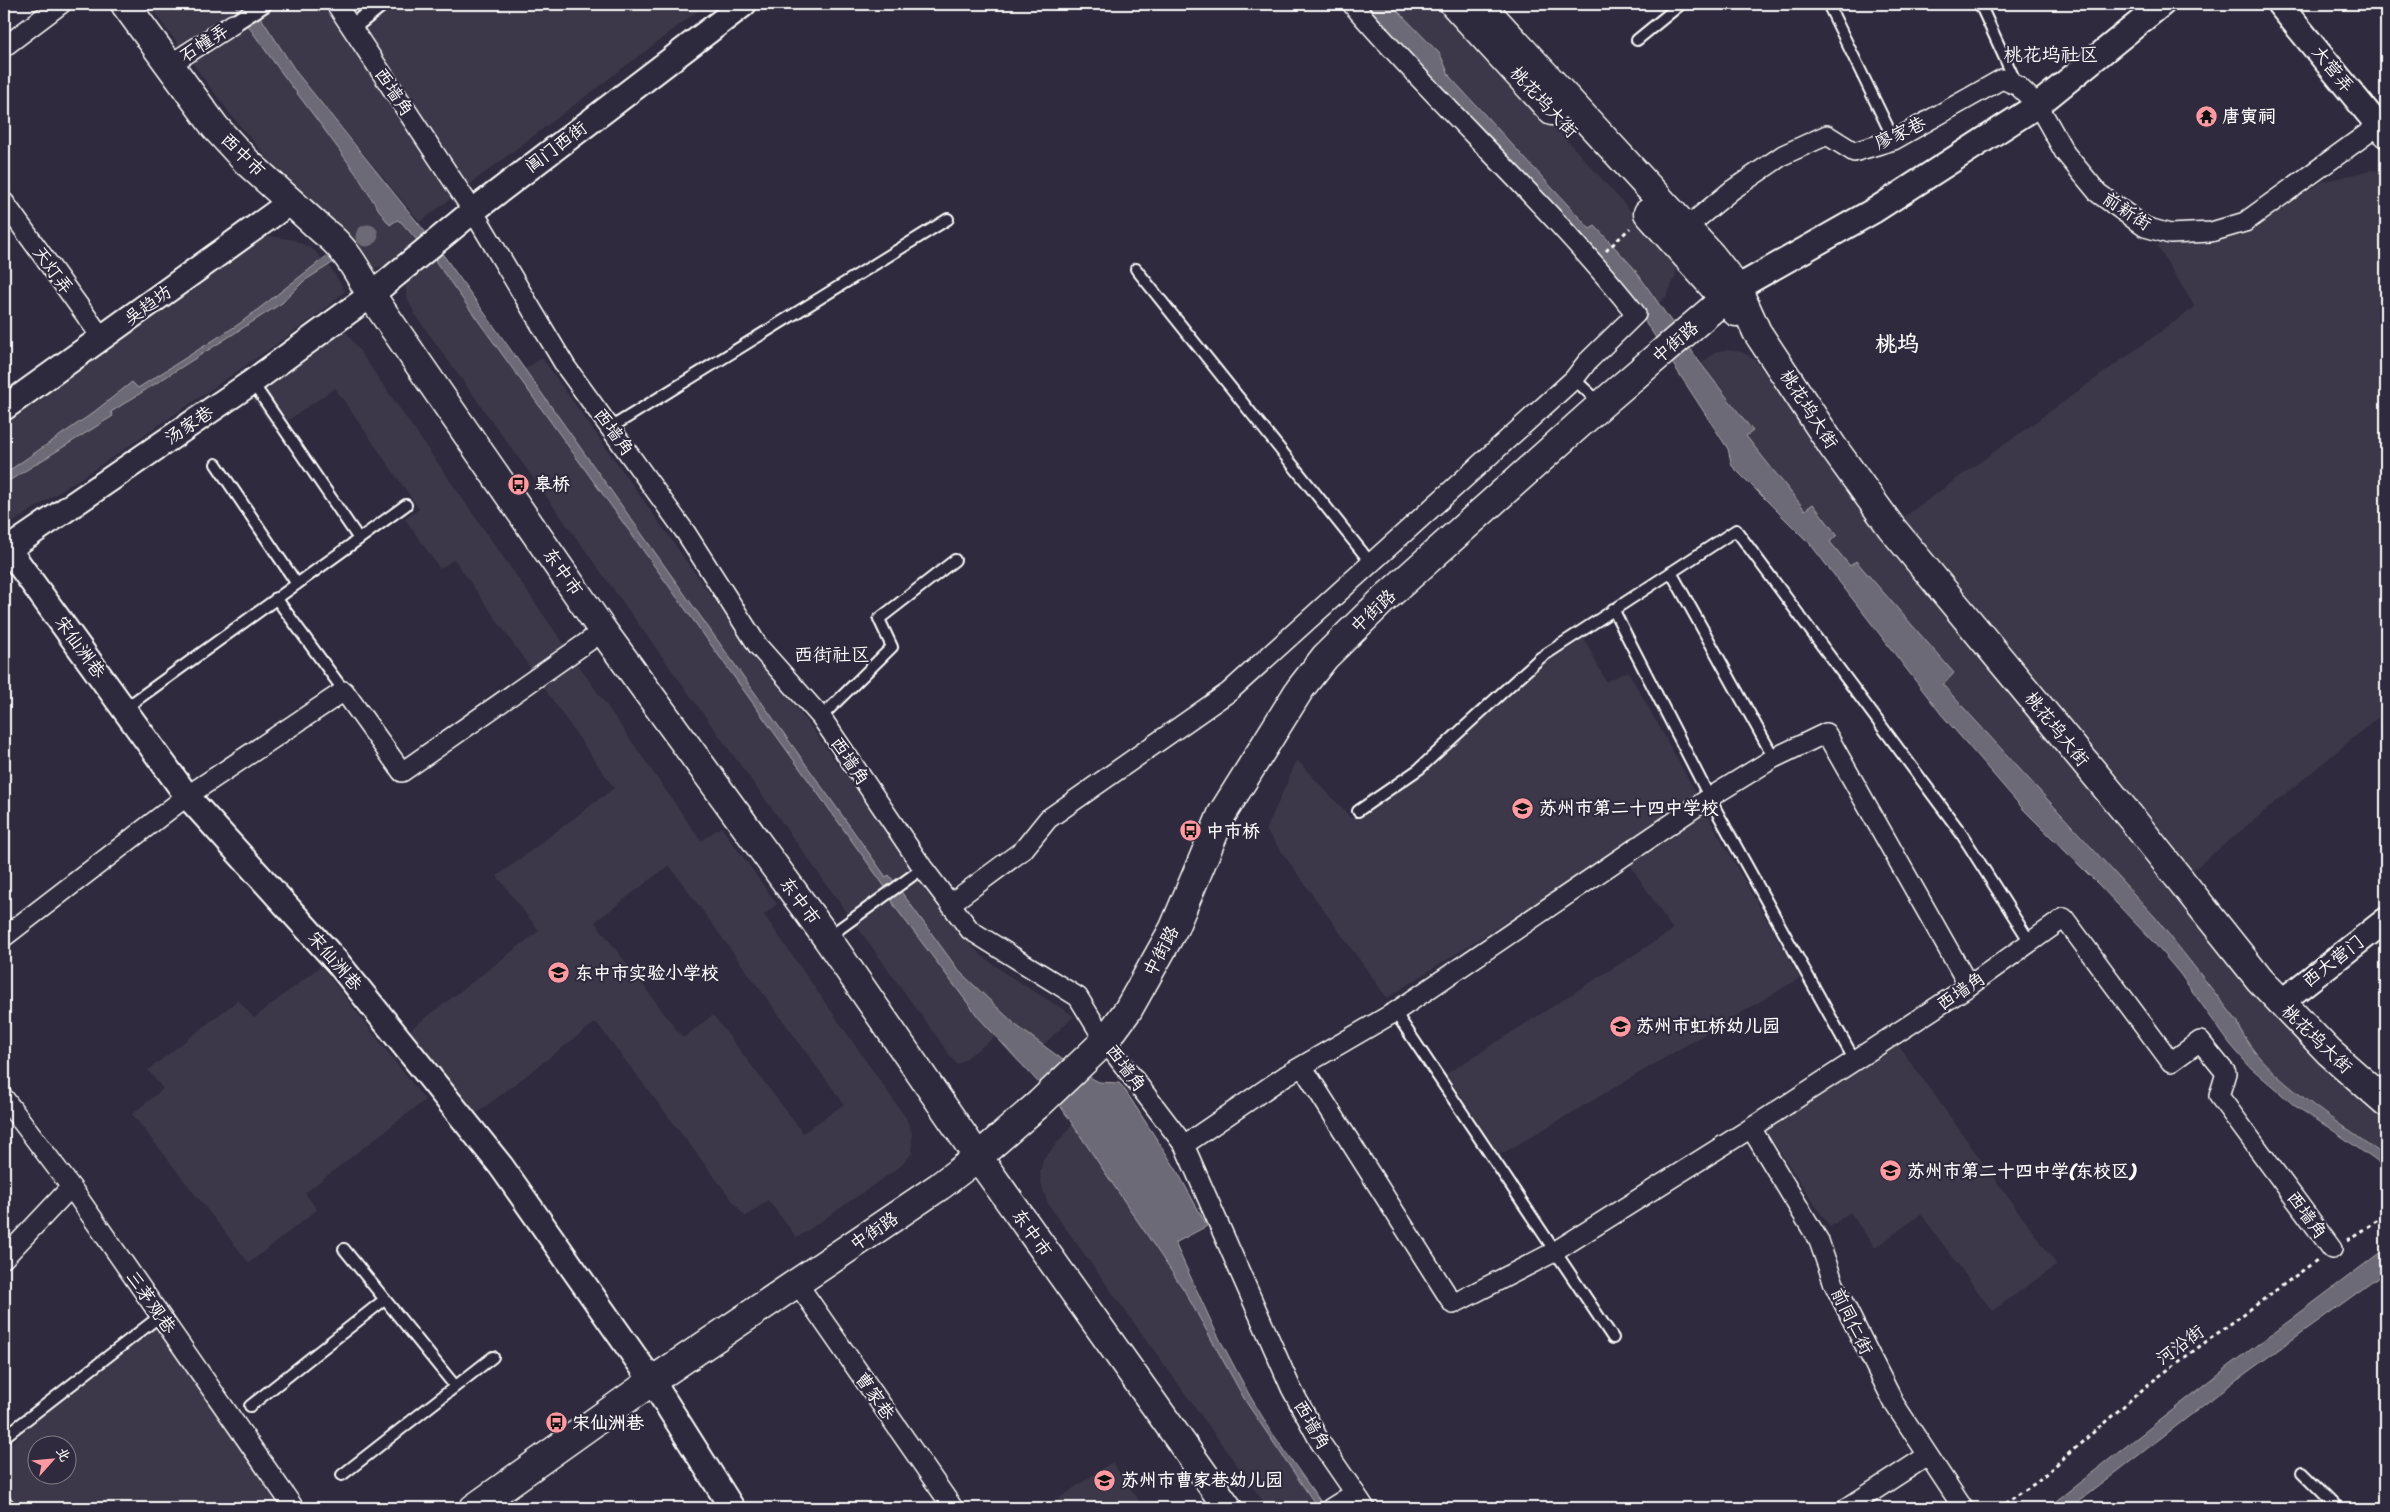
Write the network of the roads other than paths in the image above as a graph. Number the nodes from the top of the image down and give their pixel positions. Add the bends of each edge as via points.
1 (62, 4) edge
2 (125, 4) edge
3 (264, 4) edge
4 (336, 4) edge
5 (381, 4) edge
6 (744, 4) edge
7 (1352, 4) edge
8 (1454, 4) edge
9 (1480, 4) edge
10 (1680, 4) edge
11 (1828, 4) edge
12 (1980, 4) edge
13 (2162, 4) edge
14 (2279, 4) edge
15 (233, 24) joint
16 (351, 28) junction
17 (1637, 40) dead end
18 (4, 47) edge
19 (169, 65) junction
20 (2018, 86) junction
21 (2038, 105) junction
22 (2382, 130) edge
23 (1894, 140) junction
24 (292, 201) junction
25 (4, 202) edge
26 (473, 211) junction
27 (948, 219) dead end
28 (1687, 227) junction
29 (1136, 268) dead end
30 (371, 294) junction
31 (1730, 294) junction
32 (102, 338) junction
33 (1574, 379) junction
34 (252, 382) junction
35 (1602, 404) junction
36 (4, 408) edge
37 (610, 428) junction
38 (216, 464) dead end
39 (406, 505) dead end
40 (359, 539) junction
41 (6, 550) edge
42 (955, 560) dead end
43 (1371, 563) junction
44 (1670, 572) junction
45 (297, 584) junction
46 (276, 598) junction
47 (1613, 609) junction
48 (604, 631) junction
49 (344, 691) junction
50 (124, 708) junction
51 (821, 717) junction
52 (1774, 758) junction
53 (187, 796) junction
54 (1709, 798) junction
55 (1358, 811) dead end
56 (923, 868) junction
57 (950, 904) junction
58 (2386, 920) edge
59 (4, 937) edge
60 (827, 938) junction
61 (2030, 942) junction
62 (1969, 986) junction
63 (2280, 1002) junction
64 (1395, 1012) junction
65 (1097, 1048) junction
66 (1855, 1061) junction
67 (1302, 1066) junction
68 (4, 1098) edge
69 (2386, 1102) edge
70 (1752, 1128) junction
71 (1184, 1145) junction
72 (978, 1157) junction
73 (71, 1187) junction
74 (344, 1249) dead end
75 (2332, 1249) road end
76 (1554, 1252) junction
77 (4, 1258) edge
78 (797, 1283) junction
79 (384, 1300) junction
80 (160, 1316) junction
81 (1614, 1338) dead end
82 (493, 1357) dead end
83 (652, 1381) junction
84 (454, 1386) junction
85 (250, 1406) dead end
86 (4, 1437) edge
87 (1927, 1456) junction
88 (2302, 1472) dead end
89 (342, 1475) dead end
90 (1349, 1502) edge
91 (294, 1508) edge
92 (474, 1508) edge
93 (732, 1508) edge
94 (953, 1508) edge
95 (1228, 1508) edge
96 (1847, 1508) edge
97 (1963, 1508) edge
98 (2338, 1508) edge

1 - 18 street
2 - 19 main road, 西中市
3 - 15 street, 石幢弄
4 - 16 street, 西墙角
5 - 16 street
6 - 26 street, 阊门西街
7 - 33 street via 1389,47 1595,262 1636,314
8 - 31 main road, 桃花坞大街 via 1672,240
9 - 28 main road, 桃花坞大街
10 - 17 lane
11 - 23 lane
12 - 20 lane
13 - 21 street
14 - 22 street, 大营弄
15 - 19 street, 石幢弄
16 - 26 street, 西墙角
19 - 24 main road, 西中市 via 237,151
20 - 21 street
20 - 23 street, 廖家巷 via 2002,79
21 - 22 street, 前新街 via 2065,153 2098,193 2145,227 2170,234 2211,232 2245,222
21 - 31 street via 1875,210
23 - 28 street, 廖家巷 via 1854,152 1827,135 1784,155 1732,190
24 - 30 main road, 西中市 via 338,242
24 - 32 street, 吴趋坊
25 - 32 street, 天灯弄
26 - 30 street, 阊门西街
26 - 37 street, 西墙角 via 566,366
27 - 37 lane
28 - 31 main road, 桃花坞大街
29 - 43 lane
30 - 34 street, 汤家巷
30 - 48 main road, 东中市
31 - 35 main road, 中街路
31 - 63 main road, 桃花坞大街 via 1891,527
32 - 36 street, 吴趋坊
33 - 35 lane
33 - 43 street
34 - 40 lane
34 - 41 street, 汤家巷
35 - 65 main road, 中街路 via 1382,601 1325,657 1300,688 1222,814 1174,928 1128,1010
37 - 51 street, 西墙角 via 686,533 758,646
38 - 45 lane
39 - 40 lane
40 - 45 lane
41 - 50 street, 宋仙洲巷
42 - 51 lane via 879,619 892,647
43 - 57 street via 1229,692 1048,819 1023,850
44 - 47 lane
44 - 52 lane
44 - 61 lane via 1736,530 1961,833
45 - 46 lane
46 - 49 lane
46 - 50 lane
47 - 54 lane
47 - 55 lane via 1540,658 1419,769
48 - 49 street via 402,772
48 - 60 main road, 东中市
49 - 53 street
50 - 53 street, 宋仙洲巷
51 - 56 street, 西墙角
52 - 54 street
52 - 62 street via 1826,733
53 - 59 street
53 - 83 street, 宋仙洲巷 via 338,963 501,1166
54 - 64 street
54 - 66 lane
56 - 57 street, 西墙角
56 - 60 lane
57 - 65 street, 西墙角 via 970,930 1078,997
58 - 63 street, 西大营门
60 - 72 main road, 东中市
61 - 62 street, 西墙角
61 - 75 street, 西墙角 via 2064,918 2171,1062 2200,1041 2226,1073 2219,1096
62 - 66 street, 西墙角
63 - 69 main road, 桃花坞大街 via 2329,1052
64 - 67 street
64 - 76 lane
65 - 71 street, 西墙角
65 - 72 main road, 中街路
66 - 70 street, 西墙角
67 - 71 street
67 - 76 street, 西墙角 via 1452,1304
68 - 73 street, 三茅观巷
70 - 76 street, 西墙角
70 - 87 street, 前同仁街 via 1819,1241 1834,1284 1879,1375
71 - 90 street, 西墙角 via 1291,1388
72 - 78 main road, 中街路
72 - 95 main road, 东中市
73 - 77 street
73 - 80 street, 三茅观巷
74 - 79 lane
76 - 81 lane
78 - 83 main road, 中街路
78 - 94 street, 曹家巷
79 - 84 lane
79 - 85 lane
80 - 86 lane
80 - 91 street, 三茅观巷
82 - 84 lane
83 - 92 main road, 中街路
83 - 93 street
84 - 89 lane
87 - 96 street
87 - 97 street, 前同仁街
88 - 98 lane

